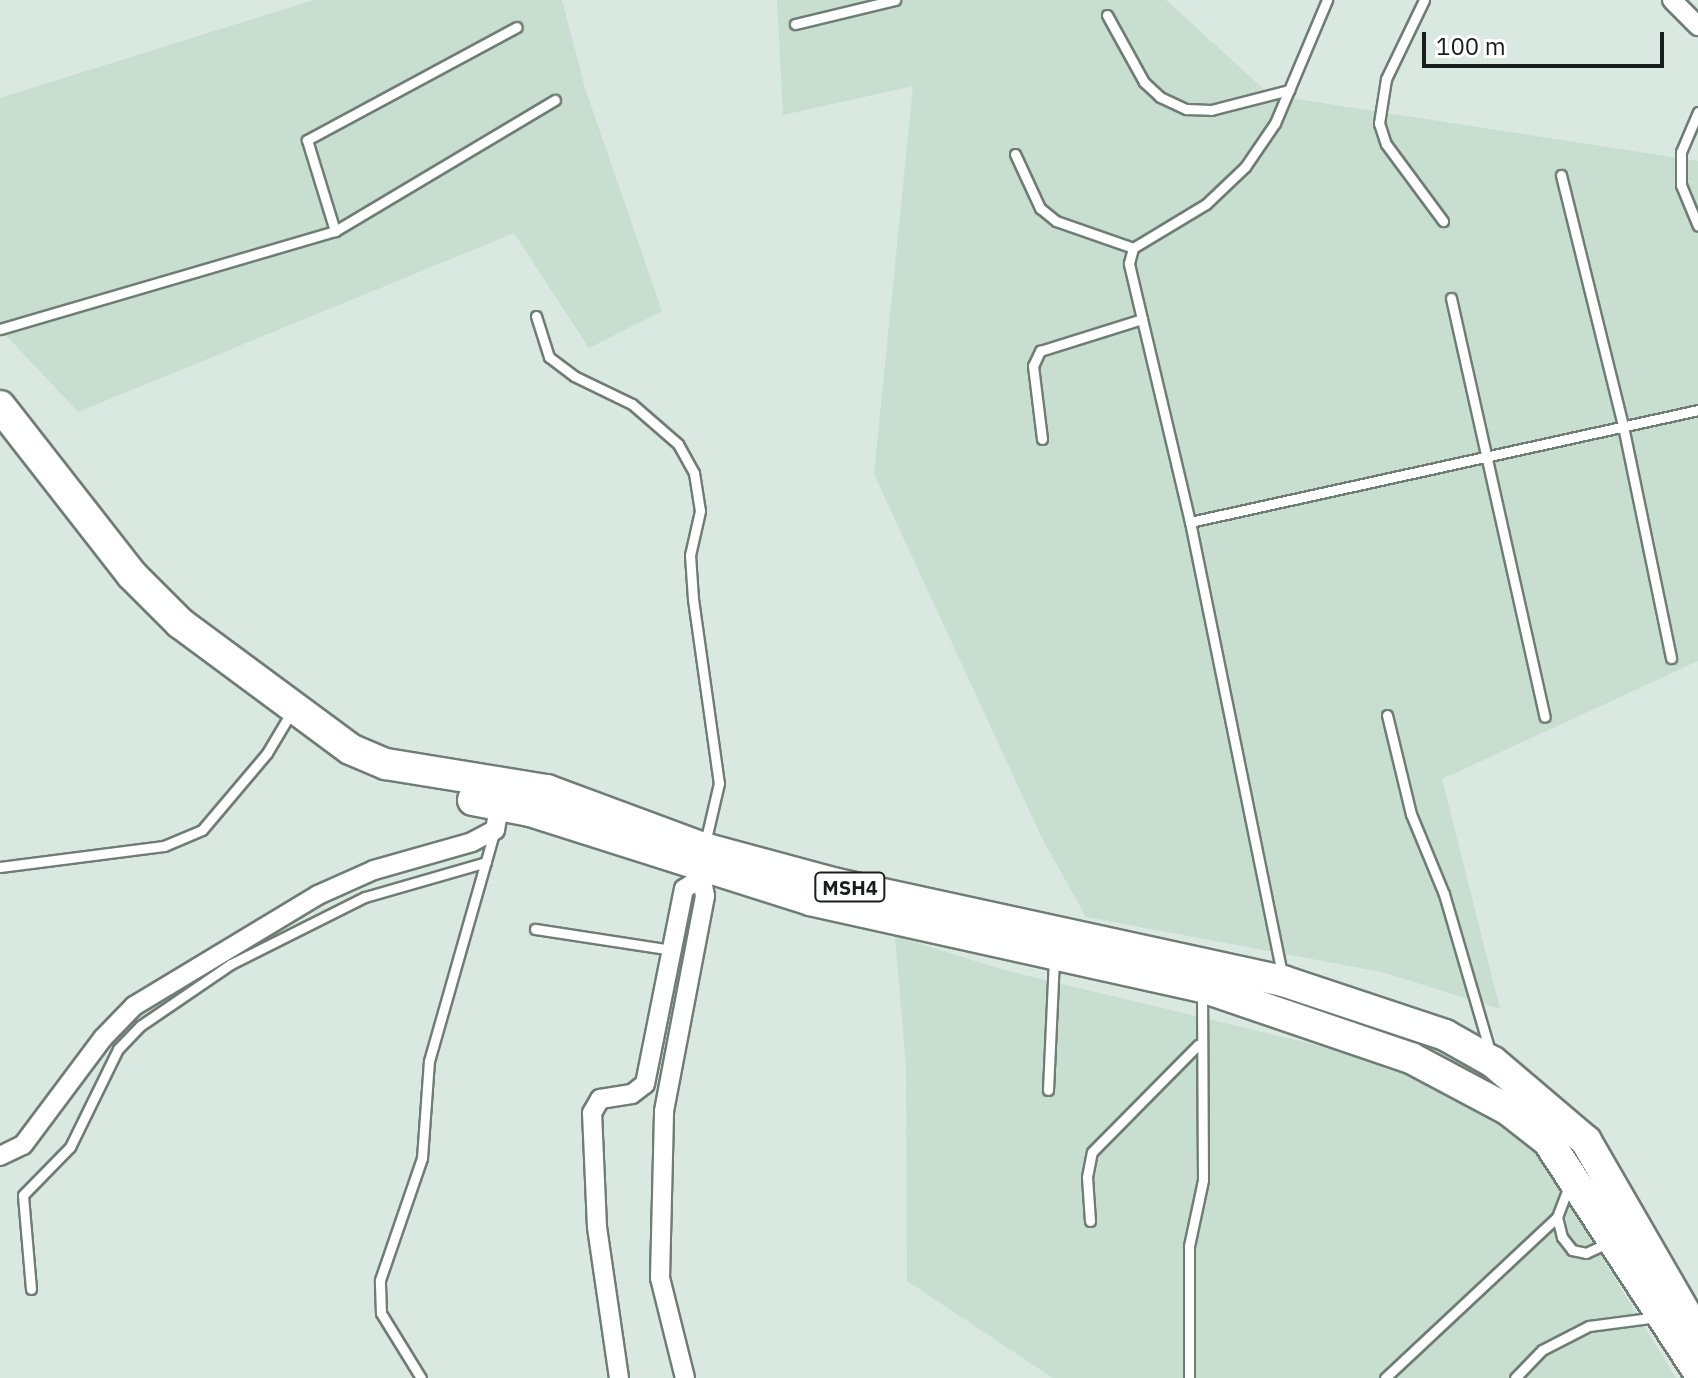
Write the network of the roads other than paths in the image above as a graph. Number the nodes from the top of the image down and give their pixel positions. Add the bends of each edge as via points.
1 (895, 0) edge
2 (1327, 0) edge
3 (1424, 0) edge
4 (1672, 0) edge
5 (1107, 15) dead end
6 (795, 24) dead end
7 (1698, 26) edge
8 (517, 27) dead end
9 (1289, 90) junction
10 (555, 100) dead end
11 (1698, 112) edge
12 (1015, 154) dead end
13 (1561, 175) dead end
14 (1443, 221) dead end
15 (1698, 226) edge
16 (335, 231) junction
17 (1133, 248) junction
18 (1451, 298) dead end
19 (536, 316) dead end
20 (1142, 319) junction
21 (0, 329) edge
22 (0, 406) edge
23 (1698, 410) edge
24 (1623, 426) junction
25 (0, 439) edge
26 (1042, 439) dead end
27 (1485, 456) junction
28 (1190, 522) junction
29 (1671, 658) dead end
30 (1387, 715) dead end
31 (1545, 717) dead end
32 (287, 719) junction
33 (499, 806) junction
34 (486, 862) junction
35 (700, 866) junction
36 (0, 867) edge
37 (535, 929) dead end
38 (1054, 942) junction
39 (673, 950) junction
40 (1203, 975) junction
41 (1283, 981) junction
42 (1198, 1045) junction
43 (1493, 1062) junction
44 (1048, 1090) dead end
45 (0, 1156) edge
46 (1579, 1158) junction
47 (1557, 1217) junction
48 (1090, 1221) dead end
49 (1624, 1234) junction
50 (31, 1289) dead end
51 (1670, 1313) junction
52 (1698, 1335) edge
53 (1698, 1371) edge
54 (421, 1378) edge
55 (619, 1378) edge
56 (685, 1378) edge
57 (1189, 1378) edge
58 (1385, 1378) edge
59 (1515, 1378) edge

1 - 6 lane
2 - 9 lane
3 - 14 lane via 1386,79 1379,123 1386,144
4 - 7 street
5 - 9 lane via 1144,82 1186,109 1211,110
8 - 16 lane via 307,140
9 - 17 lane via 1275,123 1245,167 1206,204
10 - 16 lane
11 - 15 lane via 1681,152 1681,185
12 - 17 lane via 1040,208 1056,221
13 - 24 lane
16 - 21 lane
17 - 20 lane via 1129,263
18 - 27 lane
19 - 35 lane via 549,357 574,376 632,404 678,444 694,473 700,511 690,555 692,584 719,783
20 - 26 lane via 1040,351 1033,366
20 - 28 lane
22 - 32 main road, MSH4 via 132,575
23 - 24 lane
24 - 27 lane
24 - 29 lane
25 - 32 main road, MSH4 via 124,597 160,633
27 - 28 lane
27 - 31 lane
28 - 41 lane
30 - 43 lane via 1411,814 1444,894
32 - 33 main road, MSH4 via 386,764
32 - 36 lane via 202,830 164,846
33 - 34 lane
33 - 35 main road, MSH4 via 547,790
33 - 45 street via 472,842 374,870 318,895 134,1006 103,1038 33,1133
34 - 50 lane via 365,897 231,964 140,1026 118,1049 70,1147 23,1195
34 - 54 lane via 429,1061 422,1158 380,1280 381,1313
35 - 38 main road, MSH4 via 833,883
35 - 39 street via 684,889
35 - 56 street via 705,896 664,1111 660,1278
37 - 39 lane
38 - 40 main road, MSH4
38 - 44 lane
39 - 55 street via 645,1084 632,1094 600,1099 592,1113 597,1227
40 - 41 main road, MSH4
40 - 42 lane
40 - 46 main road, MSH4 via 1469,1086
41 - 43 main road, MSH4 via 1445,1035
42 - 48 lane via 1092,1152 1087,1177
42 - 57 lane via 1203,1180 1189,1246
43 - 46 main road, MSH4
46 - 47 lane
46 - 49 main road, MSH4
47 - 49 lane via 1572,1250 1586,1253
47 - 58 lane
49 - 51 main road, MSH4
51 - 52 main road, MSH4
51 - 53 main road, MSH4
51 - 59 lane via 1589,1326 1542,1350

